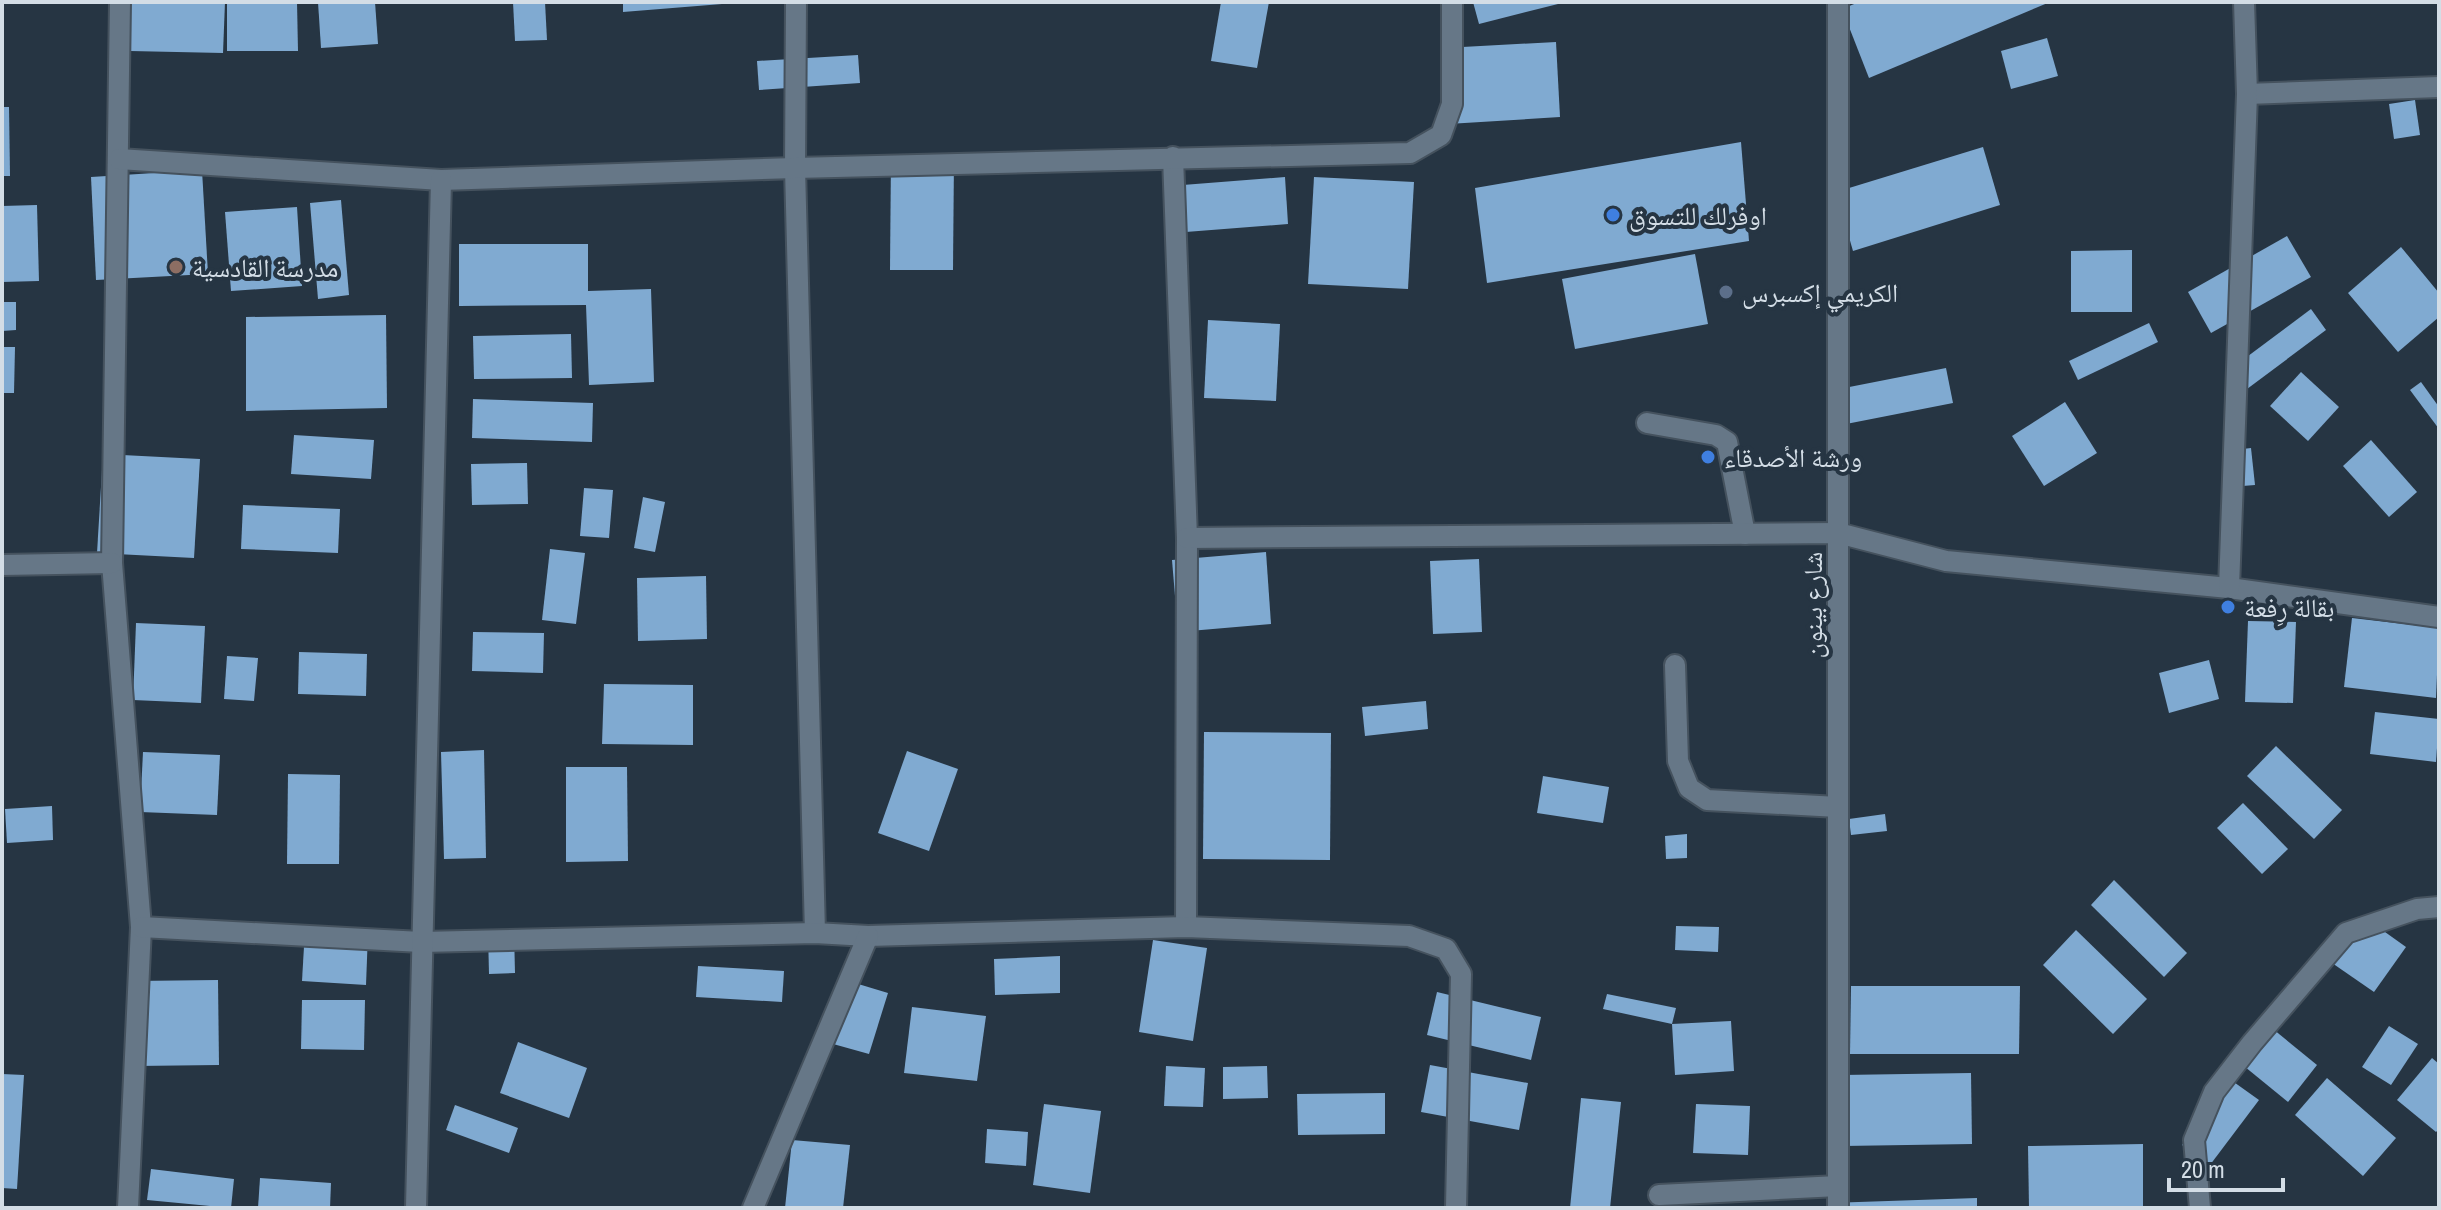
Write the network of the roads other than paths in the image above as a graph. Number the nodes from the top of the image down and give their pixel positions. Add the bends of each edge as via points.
1 (120, 2) edge
2 (796, 2) edge
3 (1452, 2) edge
4 (1838, 2) edge
5 (2244, 2) edge
6 (2439, 87) edge
7 (2247, 94) junction
8 (1173, 157) junction
9 (119, 159) junction
10 (795, 168) junction
11 (441, 180) junction
12 (1647, 423) dead end
13 (1838, 533) junction
14 (1745, 534) junction
15 (1187, 538) junction
16 (112, 563) junction
17 (2, 565) edge
18 (2229, 588) junction
19 (2439, 617) edge
20 (1675, 665) dead end
21 (1838, 807) junction
22 (2439, 907) edge
23 (141, 927) junction
24 (1186, 927) junction
25 (815, 933) junction
26 (868, 936) junction
27 (421, 942) junction
28 (1838, 1186) junction
29 (1659, 1195) dead end
30 (128, 1208) edge
31 (416, 1208) edge
32 (753, 1208) edge
33 (1456, 1208) edge
34 (1838, 1208) edge
35 (2200, 1208) edge

1 - 9 street
2 - 10 street
3 - 8 street via 1452,104 1441,135 1410,153
4 - 13 street, شارع بينون
5 - 7 street
6 - 7 street
7 - 18 street
8 - 10 street
8 - 15 street
9 - 11 street
9 - 16 street
10 - 11 street
10 - 25 street
11 - 27 street
12 - 14 street via 1716,435 1727,442
13 - 14 street
13 - 18 street via 1946,561
13 - 21 street, شارع بينون
14 - 15 street
15 - 24 street
16 - 17 street
16 - 23 street
18 - 19 street
20 - 21 street via 1678,761 1689,788 1707,800
21 - 28 street, شارع بينون
22 - 35 street via 2346,933 2252,1043 2214,1092 2194,1140
23 - 27 street
23 - 30 street
24 - 26 street
24 - 33 street via 1409,936 1446,949 1461,974
25 - 26 street
25 - 27 street
26 - 32 street
27 - 31 street
28 - 29 street
28 - 34 street, شارع بينون

